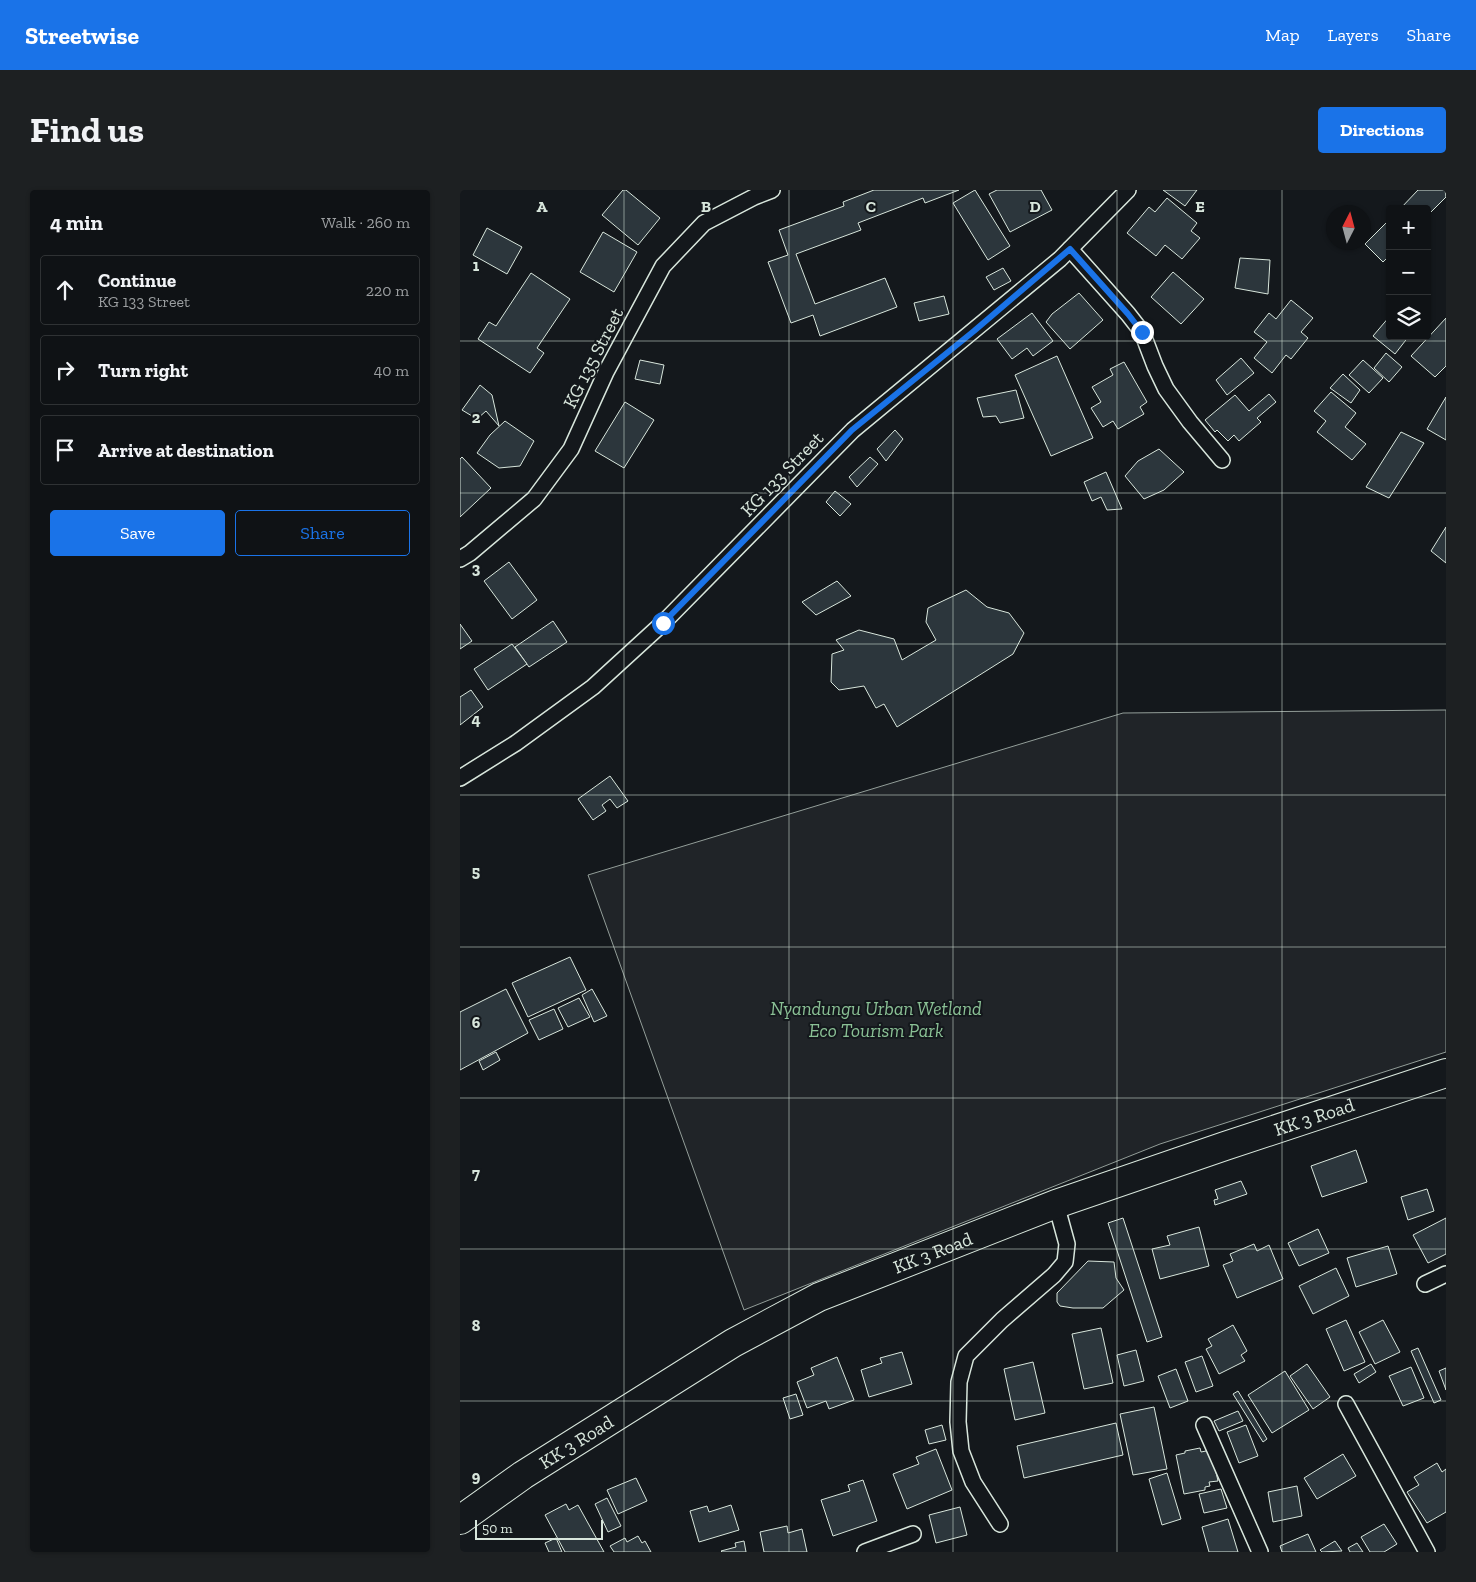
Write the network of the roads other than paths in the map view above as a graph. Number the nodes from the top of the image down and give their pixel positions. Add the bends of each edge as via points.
1 (772, 190) edge
2 (1128, 190) edge
3 (1070, 249) junction
4 (1222, 460) dead end
5 (460, 559) edge
6 (460, 778) edge
7 (1446, 1074) edge
8 (1056, 1204) junction
9 (1446, 1274) edge
10 (1425, 1284) dead end
11 (1346, 1404) dead end
12 (1204, 1425) dead end
13 (460, 1520) edge
14 (1000, 1524) dead end
15 (913, 1534) dead end
16 (865, 1552) edge
17 (1260, 1552) edge
18 (1427, 1552) edge

1 - 5 street, KG 135 Street via 704,223 663,266 606,372 571,449 534,499
2 - 3 street, KG 133 Street
3 - 4 street via 1142,332 1166,389
3 - 6 street, KG 133 Street via 852,430 663,623 593,686 516,743
7 - 8 highway, KK 3 Road
8 - 13 highway, KK 3 Road via 819,1297 733,1343 524,1475
8 - 14 street via 1067,1244 1065,1262 966,1356 959,1382 961,1451 973,1482
9 - 10 street
11 - 18 street
12 - 17 street
15 - 16 street

